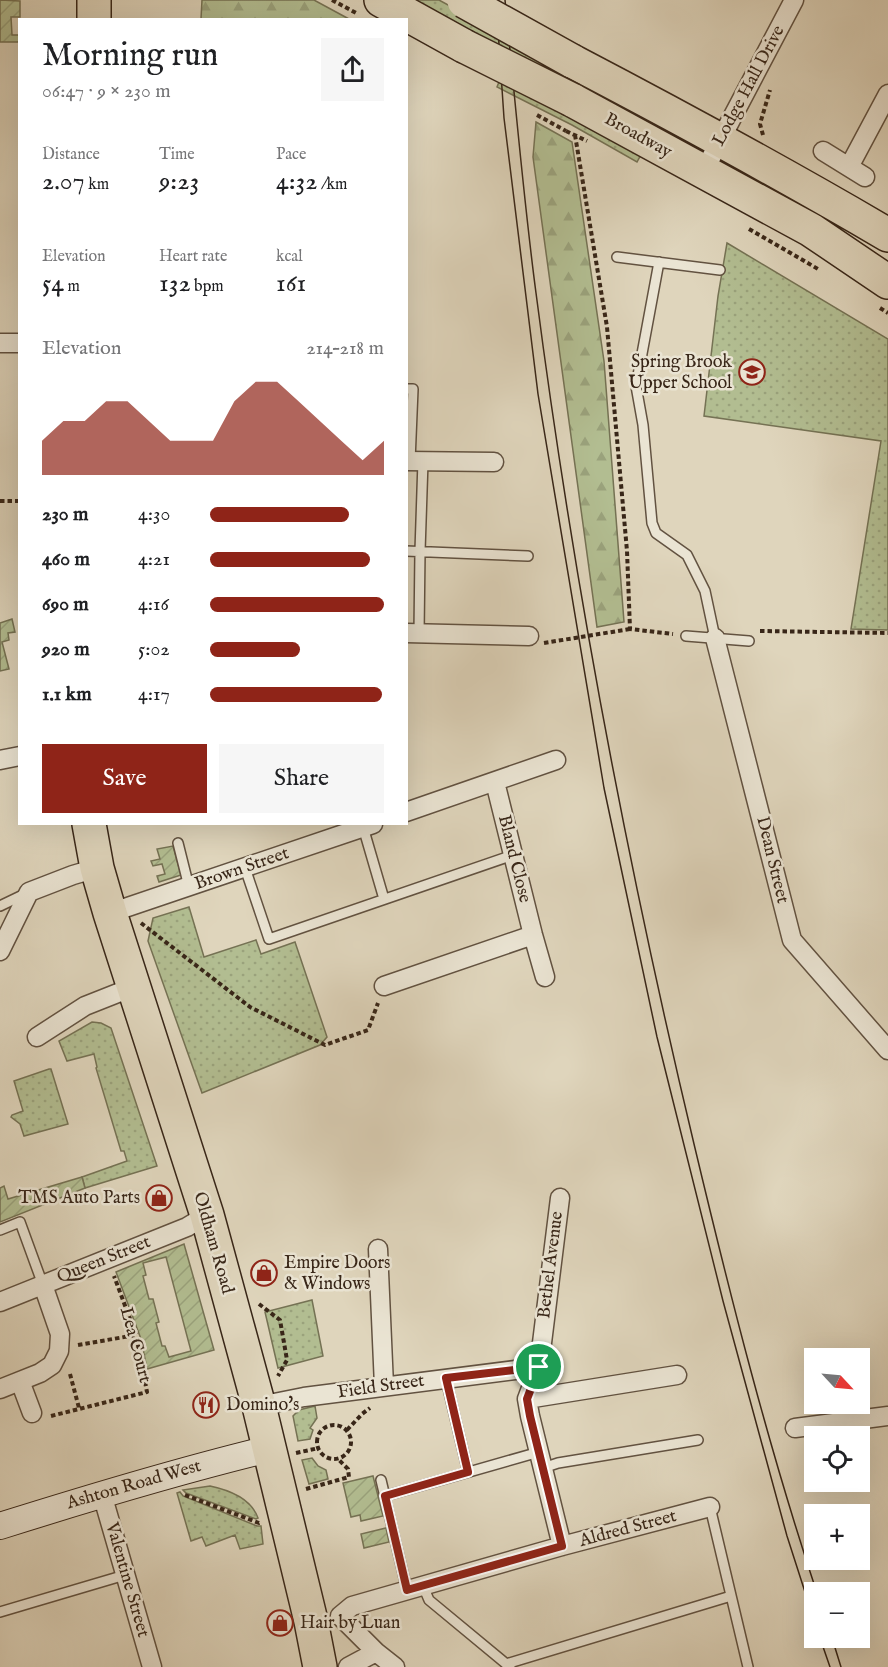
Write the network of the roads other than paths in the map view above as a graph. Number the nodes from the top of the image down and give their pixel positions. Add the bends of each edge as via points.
1 (94, 0) edge
2 (794, 0) edge
3 (462, 1) edge
4 (370, 7) edge
5 (94, 18) edge
6 (397, 18) edge
7 (408, 23) edge
8 (888, 94) edge
9 (721, 140) junction
10 (823, 151) dead end
11 (849, 167) junction
12 (704, 171) junction
13 (865, 177) dead end
14 (888, 235) edge
15 (618, 257) dead end
16 (659, 262) junction
17 (720, 270) dead end
18 (883, 295) edge
19 (0, 343) edge
20 (18, 343) edge
21 (408, 389) edge
22 (413, 461) edge
23 (494, 462) dead end
24 (408, 551) edge
25 (420, 551) junction
26 (528, 556) dead end
27 (413, 633) edge
28 (686, 636) road end
29 (715, 639) junction
30 (536, 640) road end
31 (749, 641) dead end
32 (556, 760) dead end
33 (495, 782) junction
34 (408, 811) edge
35 (88, 825) edge
36 (368, 825) edge
37 (178, 843) dead end
38 (513, 855) junction
39 (97, 868) junction
40 (245, 868) junction
41 (189, 887) junction
42 (29, 892) junction
43 (384, 899) junction
44 (0, 906) edge
45 (124, 917) junction
46 (533, 935) junction
47 (0, 951) edge
48 (545, 977) dead end
49 (384, 986) road end
50 (133, 987) junction
51 (37, 1037) dead end
52 (888, 1050) edge
53 (560, 1198) dead end
54 (207, 1215) junction
55 (0, 1230) edge
56 (378, 1249) dead end
57 (43, 1285) junction
58 (0, 1302) edge
59 (539, 1367) junction
60 (677, 1374) dead end
61 (446, 1378) junction
62 (20, 1381) junction
63 (384, 1386) junction
64 (0, 1389) edge
65 (527, 1399) junction
66 (259, 1406) junction
67 (39, 1415) road end
68 (888, 1416) edge
69 (795, 1428) dead end
70 (698, 1440) dead end
71 (281, 1452) junction
72 (541, 1460) junction
73 (468, 1472) junction
74 (381, 1480) dead end
75 (102, 1494) junction
76 (385, 1496) junction
77 (710, 1507) joint
78 (0, 1526) edge
79 (562, 1546) junction
80 (125, 1575) junction
81 (415, 1588) junction
82 (731, 1596) junction
83 (0, 1612) edge
84 (326, 1618) junction
85 (376, 1652) junction
86 (508, 1665) edge
87 (152, 1667) edge
88 (320, 1667) edge
89 (348, 1667) edge
90 (394, 1667) edge
91 (748, 1667) edge

1 - 5 highway
2 - 9 street, Lodge Hall Drive
3 - 9 highway, Broadway, bridge
4 - 6 highway, Broadway, bridge
7 - 12 highway, Broadway, bridge via 464,46 569,115
8 - 11 street
9 - 12 street, Lodge Hall Drive
9 - 14 highway, Broadway
10 - 11 street
11 - 13 street
12 - 18 highway, Broadway via 811,230
15 - 16 lane
16 - 17 lane
16 - 29 lane via 636,386 652,523 656,533 687,555 705,591
19 - 20 street
21 - 22 lane via 413,389
22 - 23 street
22 - 25 lane
24 - 25 lane
25 - 26 lane
25 - 27 lane
27 - 30 street
28 - 29 lane
29 - 31 lane
29 - 52 street, Dean Street via 792,940
32 - 33 street
33 - 34 street
33 - 38 street, Bland Close
35 - 39 highway, Oldham Road
36 - 40 street, Brown Street
36 - 43 lane
37 - 41 lane
38 - 43 lane
38 - 46 street, Bland Close
39 - 42 street
39 - 45 highway, Oldham Road
40 - 41 street, Brown Street
40 - 43 lane via 268,939
41 - 45 street, Brown Street
42 - 44 lane
42 - 47 street
45 - 50 highway, Oldham Road
46 - 48 street, Bland Close
46 - 49 street
50 - 51 street via 85,1006
50 - 54 highway, Oldham Road
53 - 59 street, Bethel Avenue
54 - 57 street, Queen Street via 187,1227
54 - 66 highway, Oldham Road
55 - 57 lane via 20,1222
56 - 63 street
57 - 58 street, Queen Street
57 - 62 street via 60,1334 59,1351 52,1365
59 - 61 street, Field Street
59 - 65 street, Bethel Avenue
60 - 65 street
61 - 63 street, Field Street
61 - 73 lane
62 - 64 street
62 - 67 street
63 - 66 street, Field Street
65 - 72 street
66 - 71 highway, Oldham Road
68 - 69 street
70 - 72 lane via 558,1463
71 - 75 street, Ashton Road West via 207,1464
71 - 84 highway, Oldham Road
72 - 73 lane
72 - 79 street
73 - 76 lane
74 - 76 lane
75 - 78 street, Ashton Road West
75 - 80 street, Valentine Street
76 - 81 lane
77 - 79 street, Aldred Street
77 - 82 lane
79 - 81 street, Aldred Street
80 - 83 lane
80 - 87 street, Valentine Street
81 - 84 street, Aldred Street via 352,1605
81 - 86 lane
82 - 86 lane
82 - 91 lane
84 - 85 street
84 - 88 highway, Oldham Road
85 - 89 street
85 - 90 street

